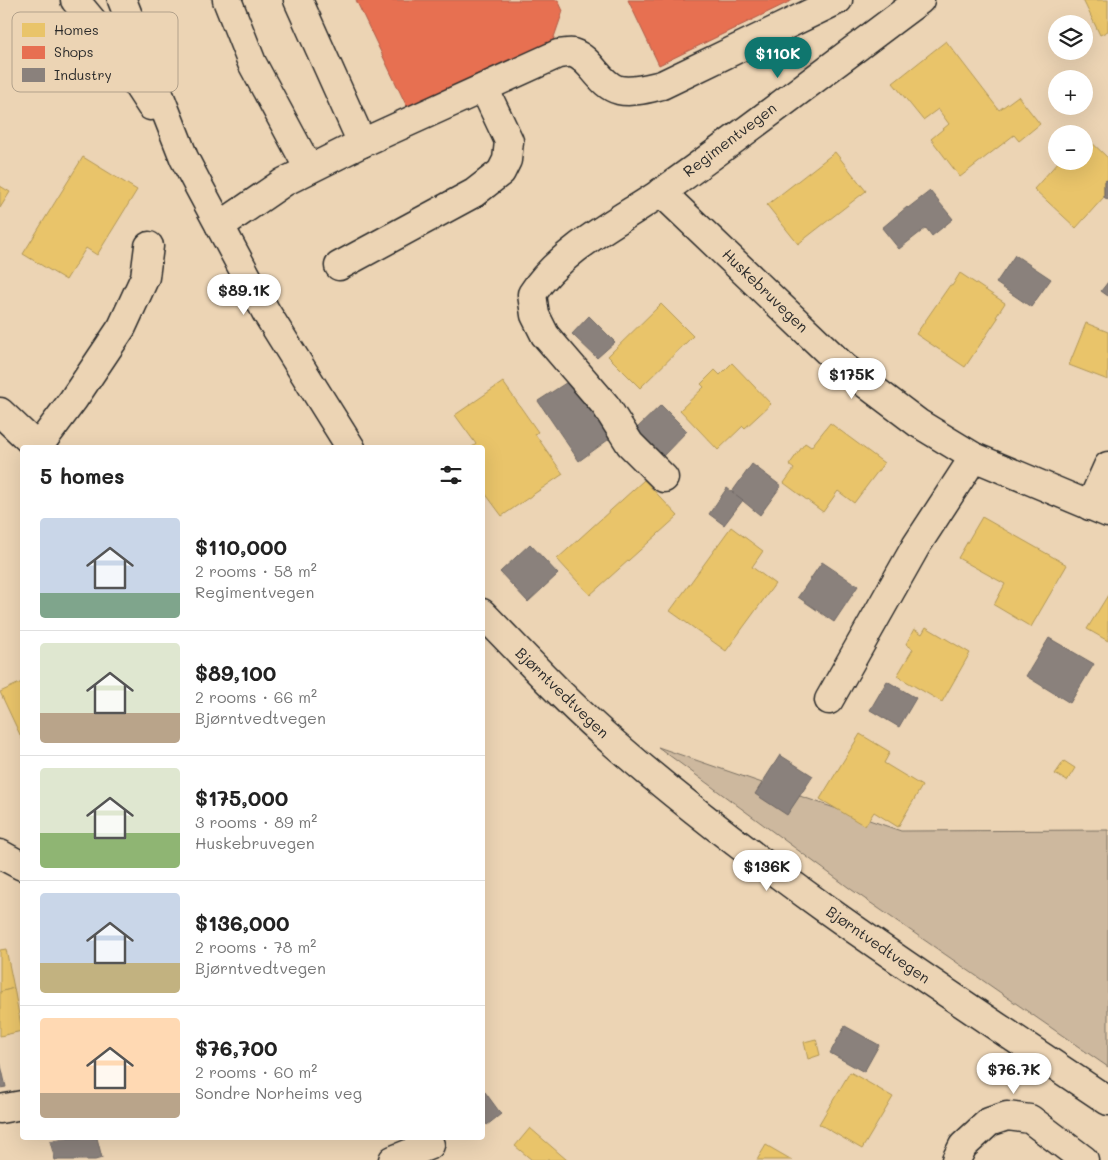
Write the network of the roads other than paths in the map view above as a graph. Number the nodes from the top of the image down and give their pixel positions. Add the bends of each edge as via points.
1 (75, 0) edge
2 (122, 0) edge
3 (227, 0) edge
4 (298, 0) edge
5 (838, 0) edge
6 (920, 0) edge
7 (85, 12) edge
8 (127, 12) edge
9 (484, 88) junction
10 (141, 92) edge
11 (158, 92) edge
12 (362, 143) junction
13 (184, 158) junction
14 (309, 169) junction
15 (661, 192) junction
16 (220, 226) junction
17 (149, 246) dead end
18 (340, 266) dead end
19 (0, 412) edge
20 (36, 445) edge
21 (39, 445) edge
22 (348, 445) edge
23 (974, 457) junction
24 (1108, 466) edge
25 (664, 478) dead end
26 (1099, 509) edge
27 (485, 617) edge
28 (829, 700) dead end
29 (0, 854) edge
30 (20, 865) edge
31 (1108, 1101) edge
32 (20, 1105) edge
33 (0, 1109) edge
34 (431, 1148) edge
35 (393, 1160) edge
36 (956, 1160) edge
37 (1084, 1160) edge

1 - 7 main road
2 - 8 main road
3 - 14 main road via 252,63
4 - 12 main road
5 - 9 main road via 662,86 618,90 573,53 558,54
6 - 15 main road, Regimentvegen
9 - 12 main road
9 - 18 main road via 509,141 507,160 501,172 474,193
10 - 13 main road
11 - 13 main road
12 - 14 main road
13 - 16 main road
14 - 16 main road via 284,182
15 - 23 main road, Huskebruvegen via 845,368 918,423
15 - 25 main road, Regimentvegen via 571,254 532,294 535,314 545,335 606,406 630,444
16 - 22 main road via 266,312
17 - 21 main road via 145,277 122,327
19 - 20 main road
23 - 26 main road, Huskebruvegen
23 - 28 main road via 916,546
24 - 26 main road
27 - 31 main road, Bjørntvedtvegen via 614,744 686,804 877,946
29 - 30 main road
32 - 33 main road
34 - 35 main road
36 - 37 main road via 964,1146 989,1122 1006,1116 1030,1119

